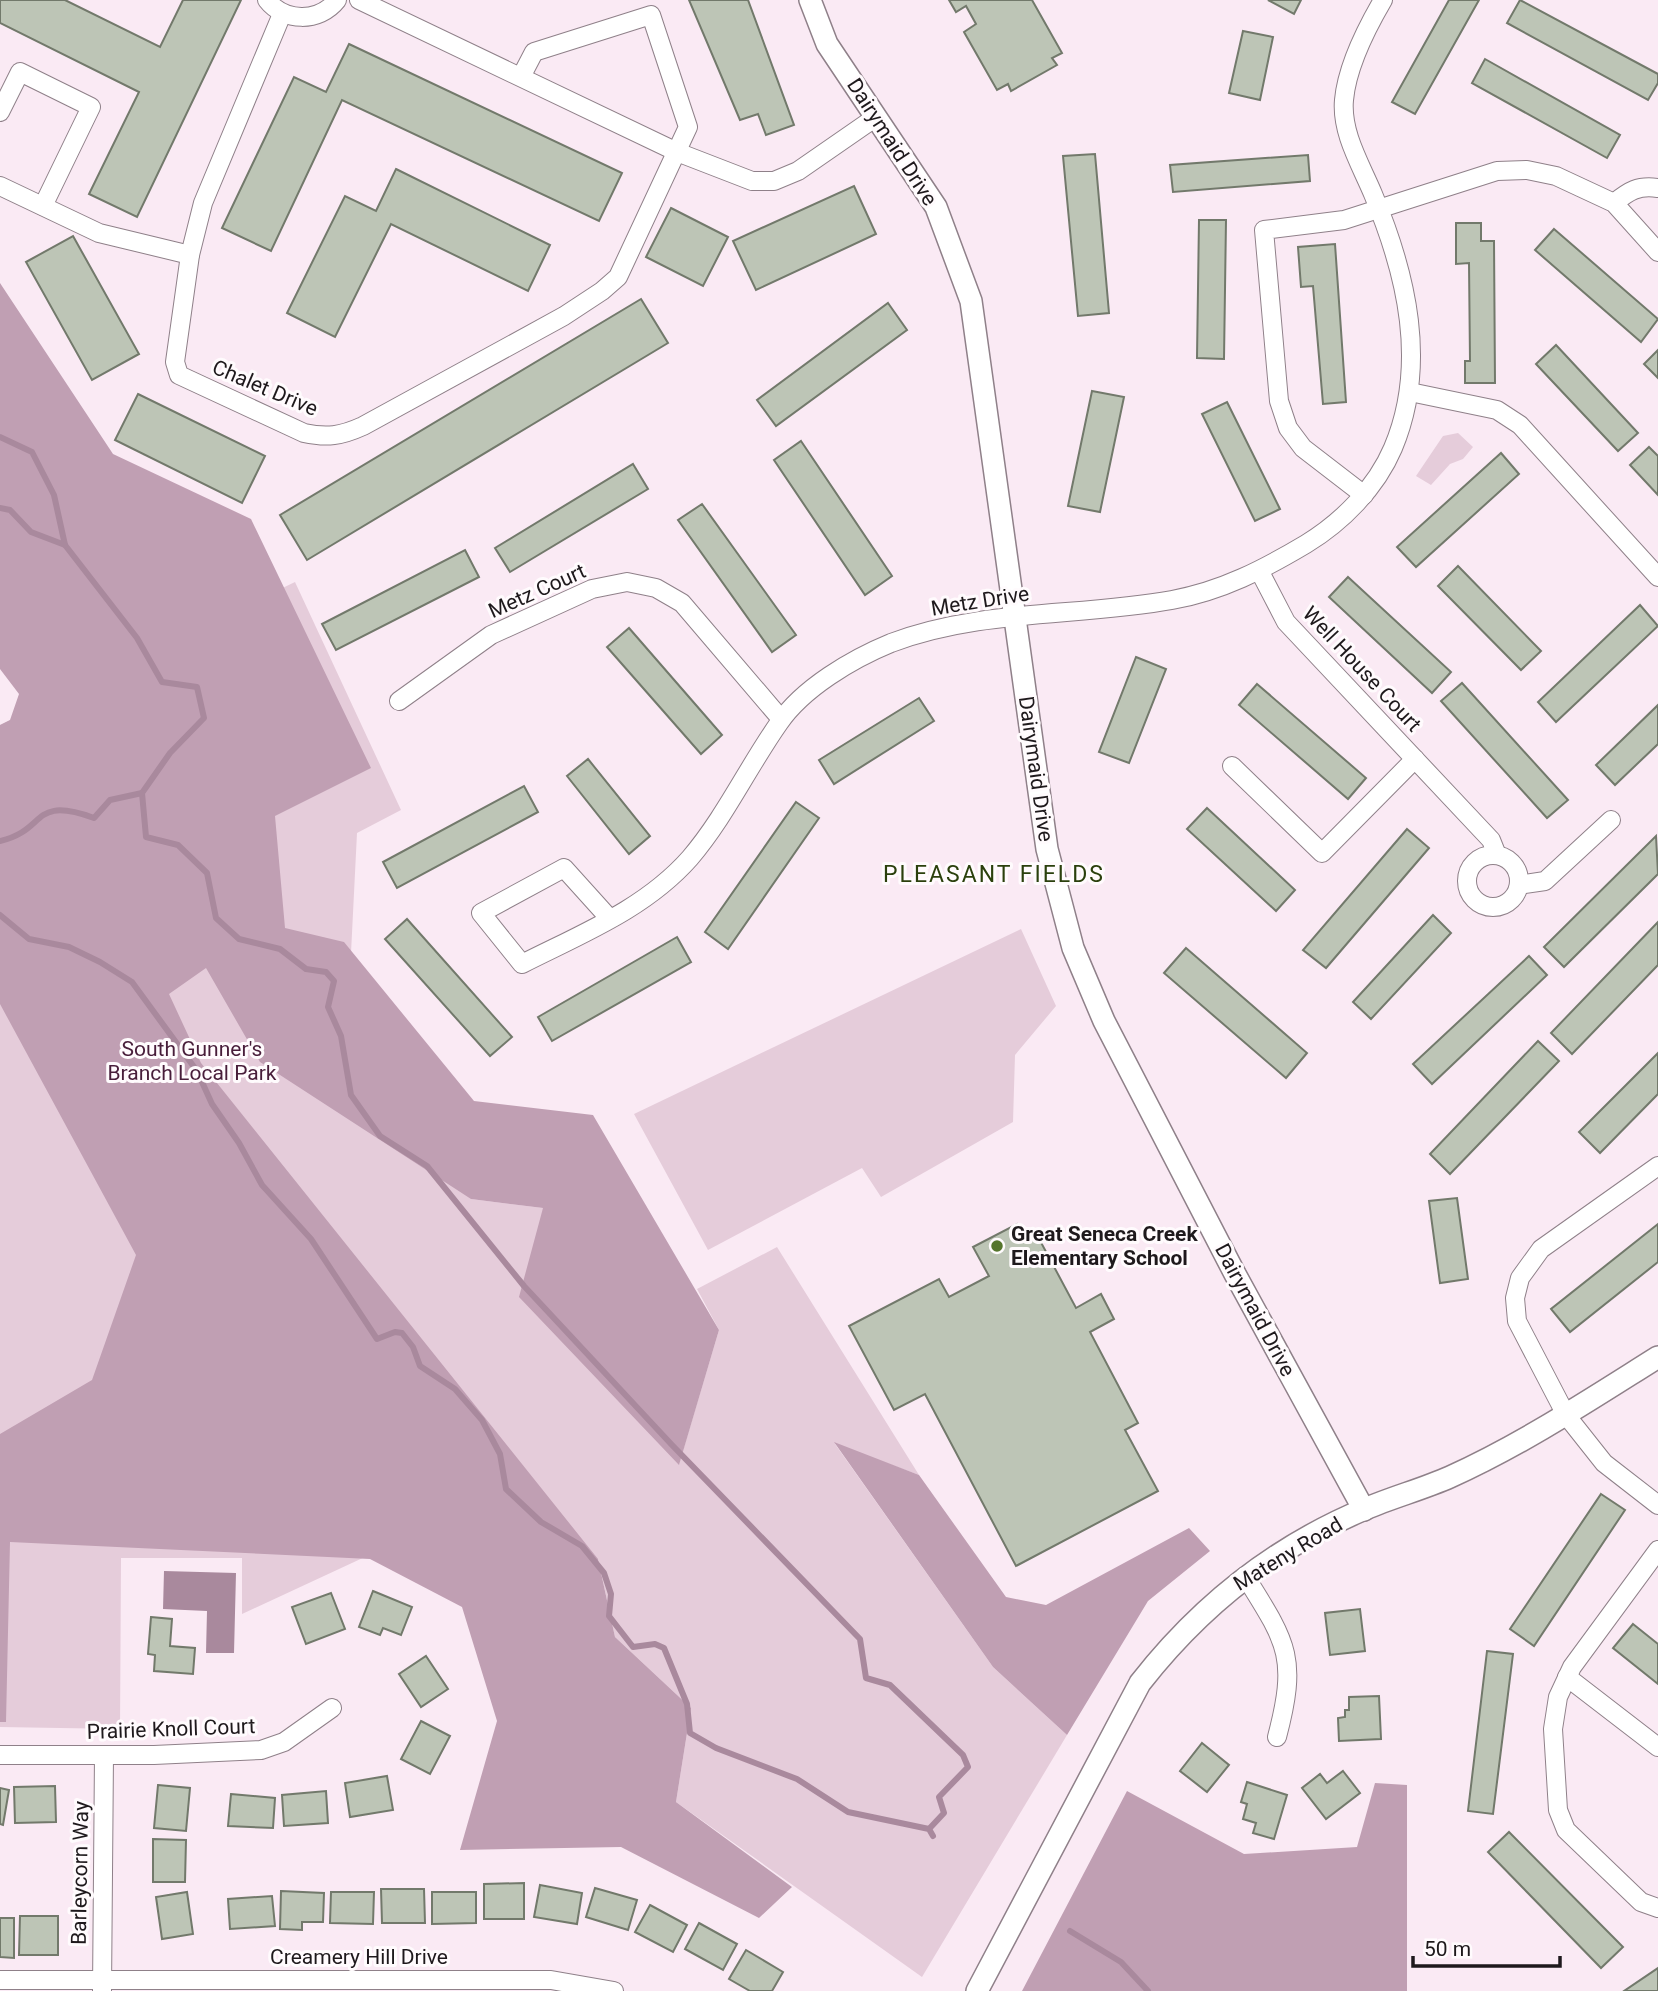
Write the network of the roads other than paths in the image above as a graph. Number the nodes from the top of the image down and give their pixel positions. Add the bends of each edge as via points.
1 (267, 0) edge
2 (337, 0) edge
3 (359, 0) edge
4 (810, 0) edge
5 (1383, 0) edge
6 (282, 14) junction
7 (522, 75) junction
8 (0, 112) edge
9 (876, 117) junction
10 (677, 152) junction
11 (0, 186) edge
12 (1658, 188) edge
13 (1614, 203) junction
14 (43, 206) junction
15 (1379, 208) junction
16 (1658, 251) edge
17 (190, 254) junction
18 (1410, 392) junction
19 (1364, 495) junction
20 (1260, 572) junction
21 (1658, 577) edge
22 (1016, 618) junction
23 (400, 701) dead end
24 (781, 719) junction
25 (1415, 759) junction
26 (1231, 766) dead end
27 (1611, 820) dead end
28 (1497, 855) junction
29 (1519, 885) junction
30 (610, 919) junction
31 (1658, 1166) edge
32 (1658, 1357) edge
33 (1566, 1415) junction
34 (1658, 1506) edge
35 (1364, 1510) junction
36 (1658, 1550) edge
37 (1245, 1576) junction
38 (1567, 1677) junction
39 (332, 1708) dead end
40 (1277, 1737) dead end
41 (1658, 1747) edge
42 (0, 1755) edge
43 (104, 1755) junction
44 (1658, 1908) edge
45 (0, 1980) edge
46 (102, 1985) edge
47 (614, 1991) edge
48 (977, 1991) edge

1 - 6 street
2 - 6 street via 314,16
3 - 7 street
4 - 9 street, Dairymaid Drive via 827,44
5 - 15 street, Metz Drive via 1348,78 1343,102 1345,127
6 - 17 street, Chalet Drive via 203,203
7 - 10 street
7 - 10 street via 534,52 651,15 688,127
8 - 14 street via 20,72 91,107
9 - 10 street via 798,171 774,181 752,181
9 - 22 street, Dairymaid Drive via 936,207 971,301
10 - 17 street, Chalet Drive via 618,276 602,291 344,435 325,438 304,433 179,375 175,362
11 - 14 street
12 - 13 street via 1636,188
13 - 15 street via 1556,176 1527,170 1497,172
13 - 16 street
14 - 17 street via 99,233
15 - 18 street, Metz Drive via 1409,312 1413,345
15 - 19 street via 1344,220 1264,230 1279,401 1288,428 1303,448
18 - 19 street, Metz Drive via 1392,450
18 - 21 street via 1497,410 1520,425
19 - 20 street, Metz Drive via 1325,532
20 - 22 street, Metz Drive via 1173,600
20 - 25 street, Well House Court via 1286,622
22 - 24 street, Metz Drive via 950,625 888,645 812,690
22 - 35 street, Dairymaid Drive via 1047,849 1073,948 1104,1021 1228,1262
23 - 24 street, Metz Court via 491,635 592,589 627,582 656,588 681,603
24 - 30 street, Metz Drive via 691,857 663,885
25 - 26 street, Well House Court via 1322,853
25 - 28 street, Well House Court via 1491,840
27 - 29 street via 1545,880
28 - 29 street, Well House Court via 1514,866
28 - 29 street via 1486,856 1470,868 1467,878 1472,897 1499,907
30 - 30 street, Metz Drive via 522,964 481,914 564,868
31 - 33 street via 1541,1248 1520,1278 1515,1298 1517,1321
32 - 33 street, Mateny Road
33 - 34 street via 1604,1463
33 - 35 street, Mateny Road via 1450,1476
35 - 37 street, Mateny Road via 1306,1538
36 - 38 street
37 - 40 street via 1274,1622 1288,1662 1289,1690
37 - 48 street, Mateny Road via 1174,1639 1140,1683
38 - 41 street
38 - 44 street via 1553,1729 1558,1810 1578,1845 1641,1902
39 - 43 street, Prairie Knoll Court via 284,1742 261,1750
42 - 43 street, Prairie Knoll Court
43 - 46 street, Barleycorn Way
45 - 46 street, Creamery Hill Drive
46 - 47 street, Creamery Hill Drive via 551,1980

